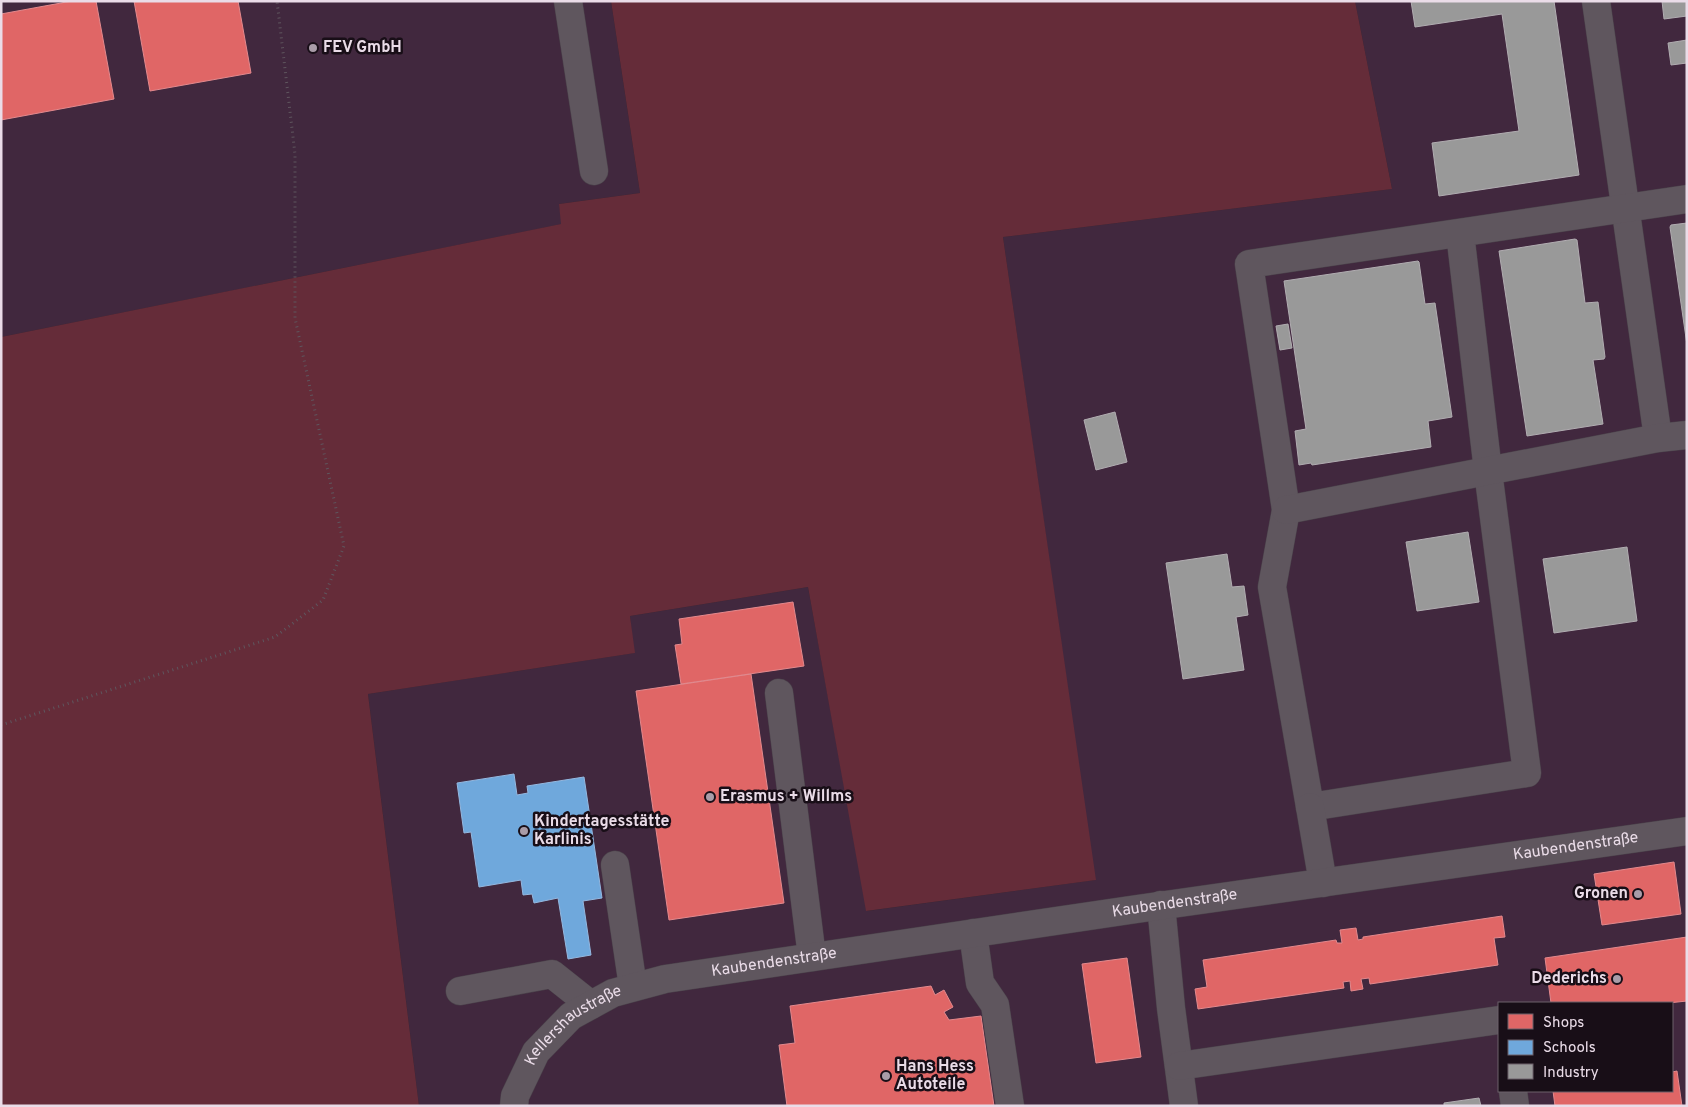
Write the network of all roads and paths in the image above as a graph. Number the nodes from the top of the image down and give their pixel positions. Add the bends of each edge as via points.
1 (277, 1) edge
2 (568, 1) edge
3 (1596, 1) edge
4 (594, 171) dead end
5 (1687, 199) edge
6 (1625, 209) junction
7 (1460, 233) junction
8 (1687, 435) edge
9 (1658, 438) junction
10 (1488, 471) junction
11 (1286, 510) junction
12 (779, 693) dead end
13 (1, 725) edge
14 (1310, 807) junction
15 (1687, 831) edge
16 (616, 866) dead end
17 (1323, 883) junction
18 (1162, 905) junction
19 (973, 933) junction
20 (812, 957) junction
21 (665, 979) joint
22 (633, 987) junction
23 (460, 991) dead end
24 (591, 1005) junction
25 (1498, 1020) edge
26 (1178, 1066) junction
27 (1513, 1092) edge
28 (514, 1106) edge
29 (1010, 1106) edge
30 (1184, 1106) edge
31 (1515, 1106) edge

1 - 13 path via 296,154 295,318 344,546 324,600 275,637
2 - 4 street
3 - 6 street
5 - 6 street
6 - 7 street
6 - 9 street
7 - 10 street
7 - 11 street via 1249,264
8 - 9 street
9 - 10 street
10 - 11 street
10 - 14 street via 1527,773
11 - 14 street via 1272,587
12 - 20 street
14 - 17 street
15 - 17 street, Kaubendenstraße
16 - 22 street
17 - 18 street, Kaubendenstraße
18 - 19 street, Kaubendenstraße
18 - 26 street
19 - 20 street, Kaubendenstraße
19 - 29 street via 980,983 995,1004
20 - 21 street, Kaubendenstraße
21 - 22 street, Kellershaustraße
22 - 24 street, Kellershaustraße
23 - 24 street via 552,974
24 - 28 street, Kellershaustraße via 571,1016 536,1052 515,1096
25 - 26 street
26 - 30 street
27 - 31 street

